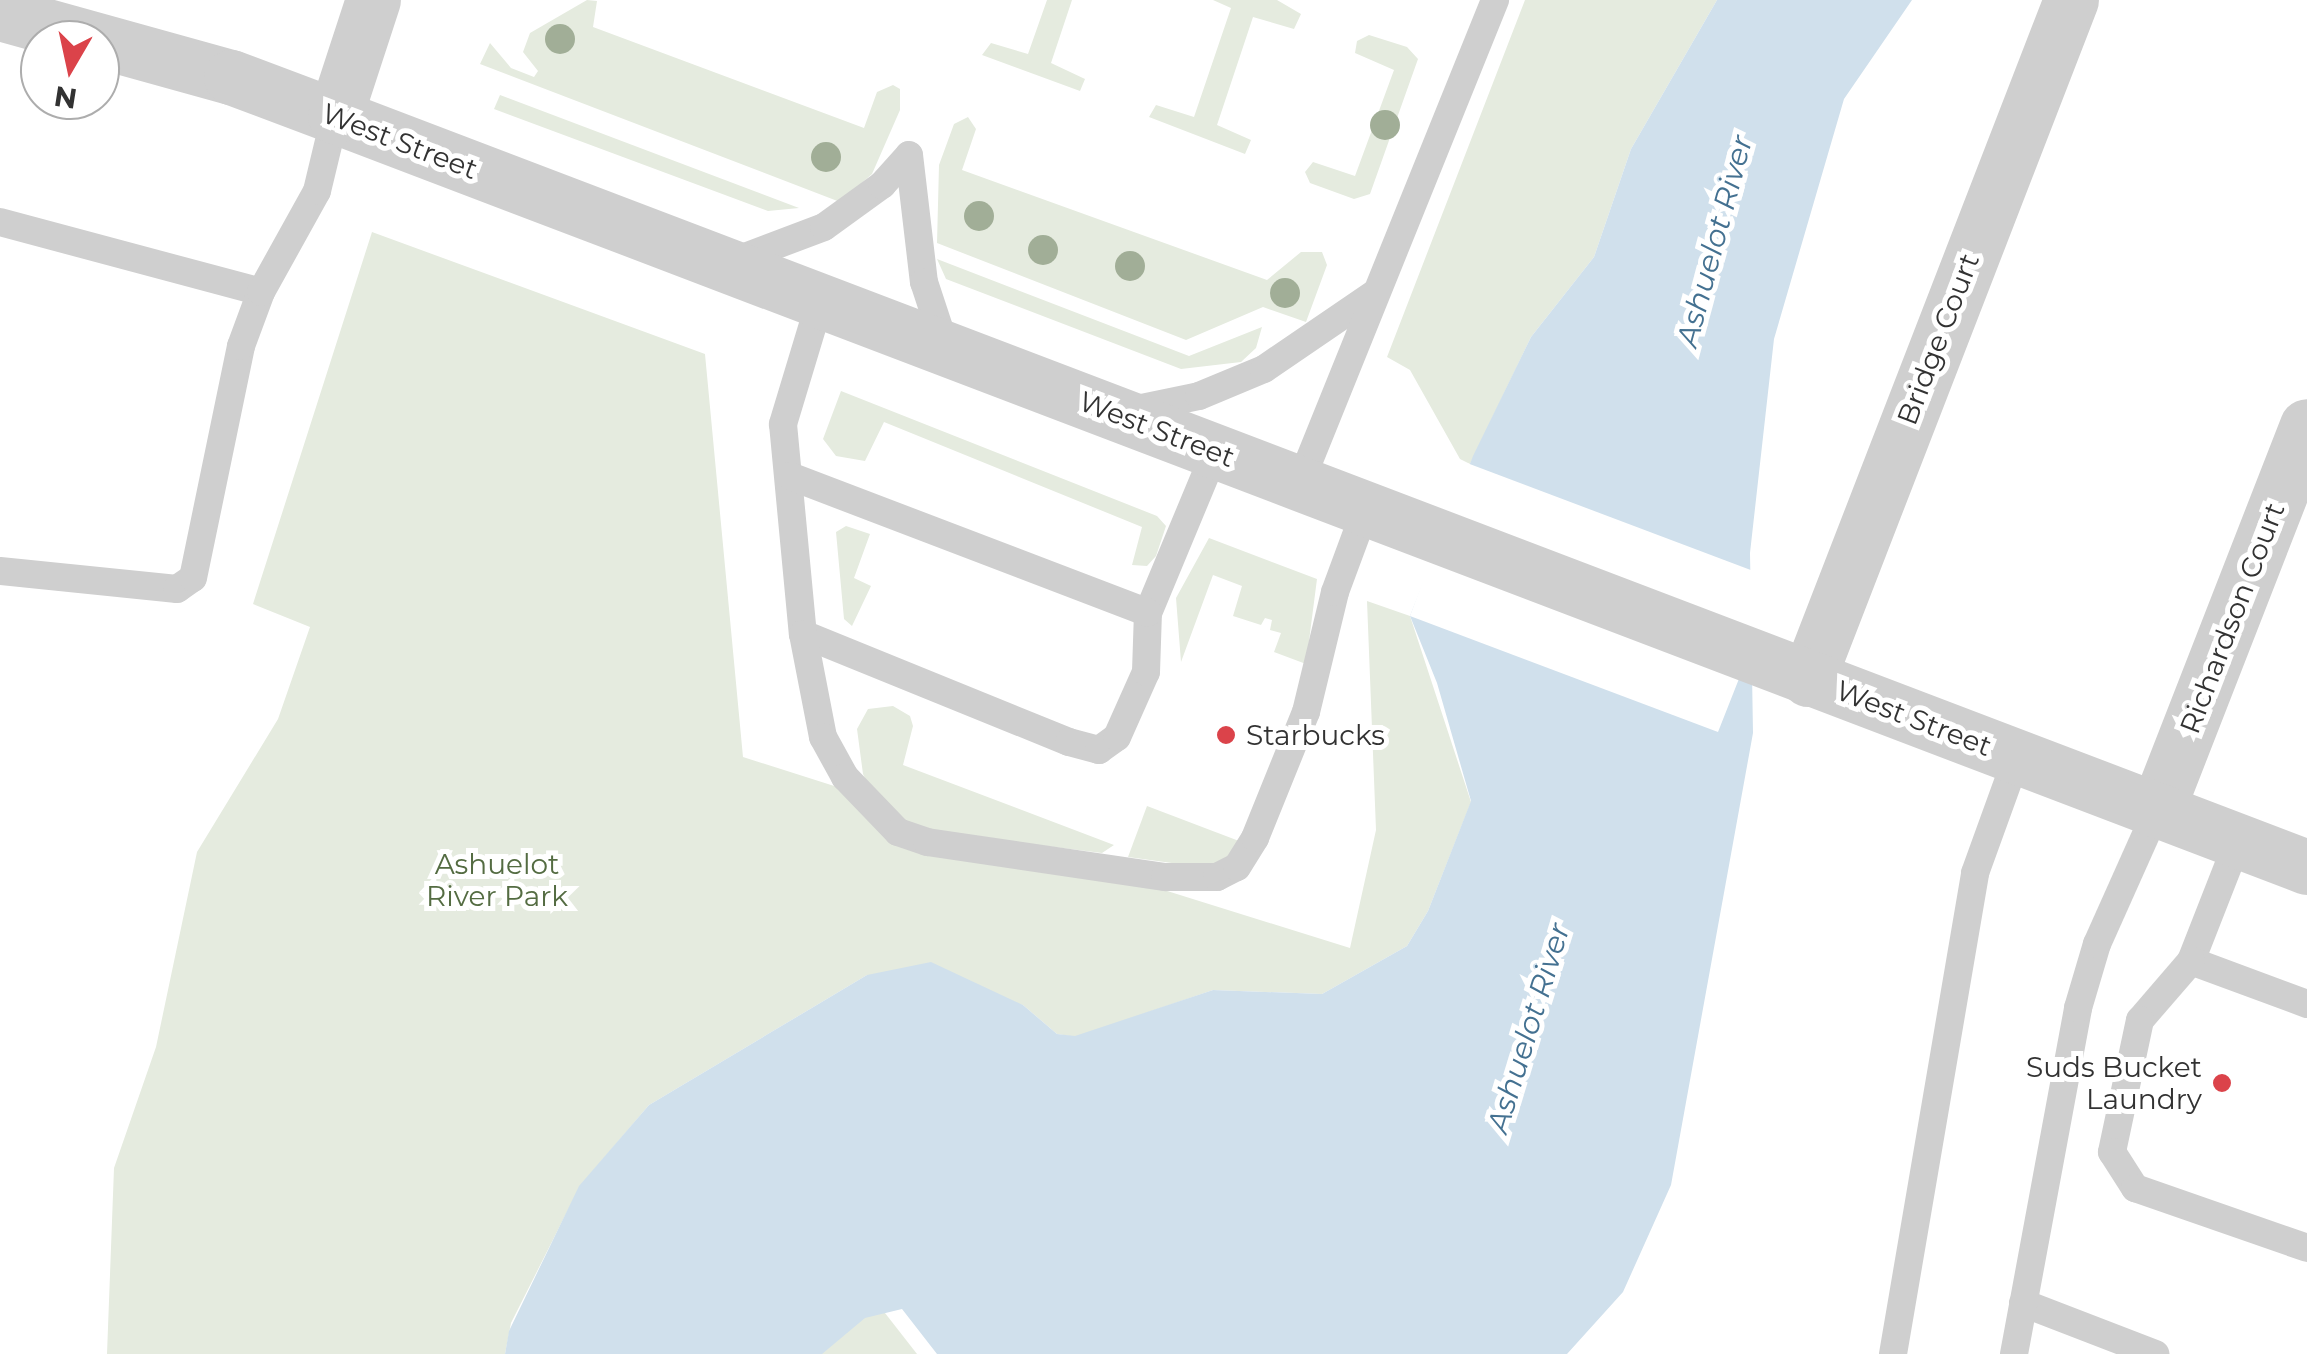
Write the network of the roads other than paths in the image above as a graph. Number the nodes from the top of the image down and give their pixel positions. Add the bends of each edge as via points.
1 (373, 0) edge
2 (1495, 0) edge
3 (2071, 0) edge
4 (0, 13) edge
5 (335, 116) junction
6 (0, 222) edge
7 (727, 263) junction
8 (261, 292) junction
9 (1375, 293) junction
10 (822, 298) junction
11 (945, 346) junction
12 (1116, 414) junction
13 (2307, 426) edge
14 (1216, 452) junction
15 (790, 476) junction
16 (1300, 482) junction
17 (1366, 508) junction
18 (0, 571) edge
19 (1148, 613) junction
20 (803, 634) junction
21 (1808, 679) junction
22 (2017, 757) junction
23 (2157, 810) junction
24 (2238, 841) junction
25 (2307, 867) edge
26 (2191, 961) junction
27 (2307, 1004) edge
28 (2307, 1248) edge
29 (2024, 1303) junction
30 (1893, 1354) edge
31 (2014, 1354) edge
32 (2155, 1354) edge

1 - 5 street
2 - 9 lane
3 - 21 street, Bridge Court
4 - 5 street, West Street via 231,77
5 - 7 street, West Street
5 - 8 lane via 317,192
6 - 8 lane
7 - 10 street, West Street
7 - 11 lane via 824,227 910,156 924,282
8 - 18 lane via 221,426 193,578 177,589
9 - 12 lane via 1264,369 1199,396
9 - 16 lane
10 - 11 street, West Street
10 - 15 lane via 785,409
11 - 12 street, West Street
12 - 14 street, West Street
13 - 23 street, Richardson Court
14 - 16 street, West Street
14 - 19 lane
15 - 19 lane
15 - 20 lane
16 - 17 street, West Street
17 - 20 lane via 1299,730 1255,838 1238,867 1217,877 1165,877 926,842 898,832 845,777 823,737
17 - 21 street, West Street
19 - 20 lane via 1141,687 1118,737 1099,750
21 - 22 street, West Street
22 - 23 street, West Street
22 - 30 lane via 1975,873
23 - 24 street, West Street
23 - 29 lane via 2097,944 2078,1008
24 - 25 street, West Street
24 - 26 lane
26 - 27 lane
26 - 28 lane via 2140,1020 2112,1152 2135,1188
29 - 31 lane
29 - 32 lane

